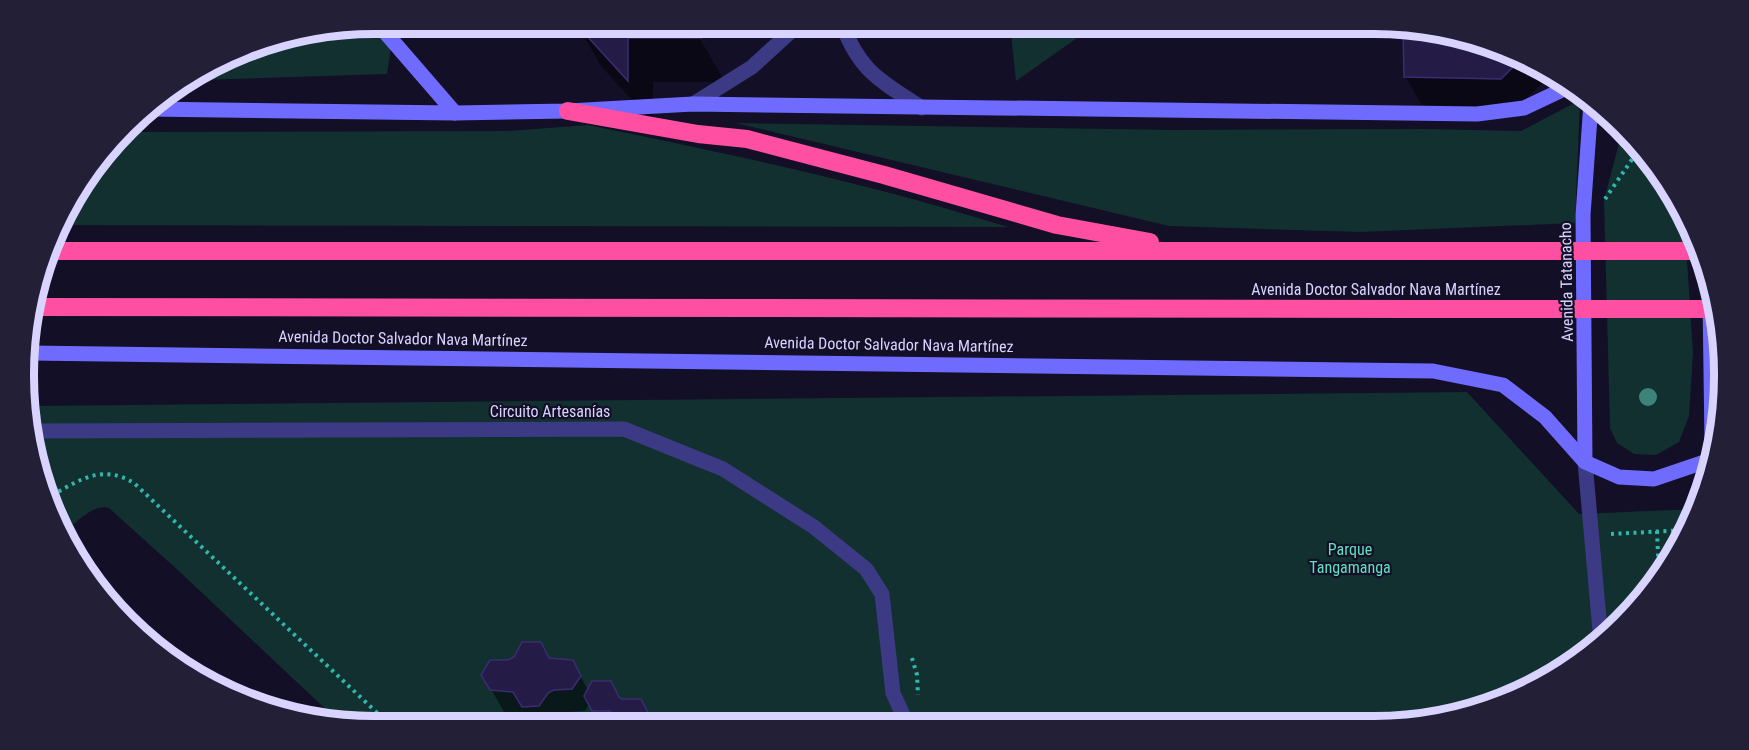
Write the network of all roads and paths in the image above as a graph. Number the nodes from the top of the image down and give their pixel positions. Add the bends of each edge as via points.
1 (387, 34) edge
2 (788, 34) edge
3 (846, 34) edge
4 (1560, 90) edge
5 (693, 104) junction
6 (922, 108) junction
7 (163, 109) edge
8 (568, 111) junction
9 (1590, 112) edge
10 (455, 113) junction
11 (1634, 156) edge
12 (1584, 194) junction
13 (1199, 250) junction
14 (58, 251) edge
15 (1691, 251) edge
16 (41, 307) edge
17 (1708, 309) edge
18 (1710, 322) edge
19 (35, 353) edge
20 (1712, 421) edge
21 (39, 430) edge
22 (1585, 462) junction
23 (1703, 462) edge
24 (56, 493) edge
25 (1677, 530) edge
26 (1657, 531) junction
27 (1592, 535) junction
28 (1658, 562) edge
29 (1600, 630) edge
30 (910, 654) dead end
31 (919, 698) dead end
32 (380, 716) edge
33 (903, 716) edge

1 - 10 main road
2 - 5 street via 752,67
3 - 6 street via 854,52 874,76
4 - 6 main road via 1524,108 1477,114
5 - 6 main road
5 - 8 main road
7 - 10 main road
8 - 10 main road
8 - 13 highway via 747,139 1057,225
9 - 12 main road, Avenida Tatanacho
11 - 12 path via 1604,200
12 - 22 main road, Avenida Tatanacho
13 - 14 highway
13 - 15 highway, bridge
16 - 17 highway, Avenida Doctor Salvador Nava Martínez, bridge
18 - 20 main road
19 - 22 main road, Avenida Doctor Salvador Nava Martínez via 1433,371 1503,385 1545,417
21 - 33 street, Circuito Artesanías via 624,429 723,469 814,527 866,569 882,594 893,693
22 - 23 main road, Avenida Doctor Salvador Nava Martínez via 1619,477 1654,479
22 - 27 street
24 - 32 path via 83,478 101,474 120,475 134,483
25 - 26 path
26 - 27 path
26 - 28 path
27 - 29 street
30 - 31 path

